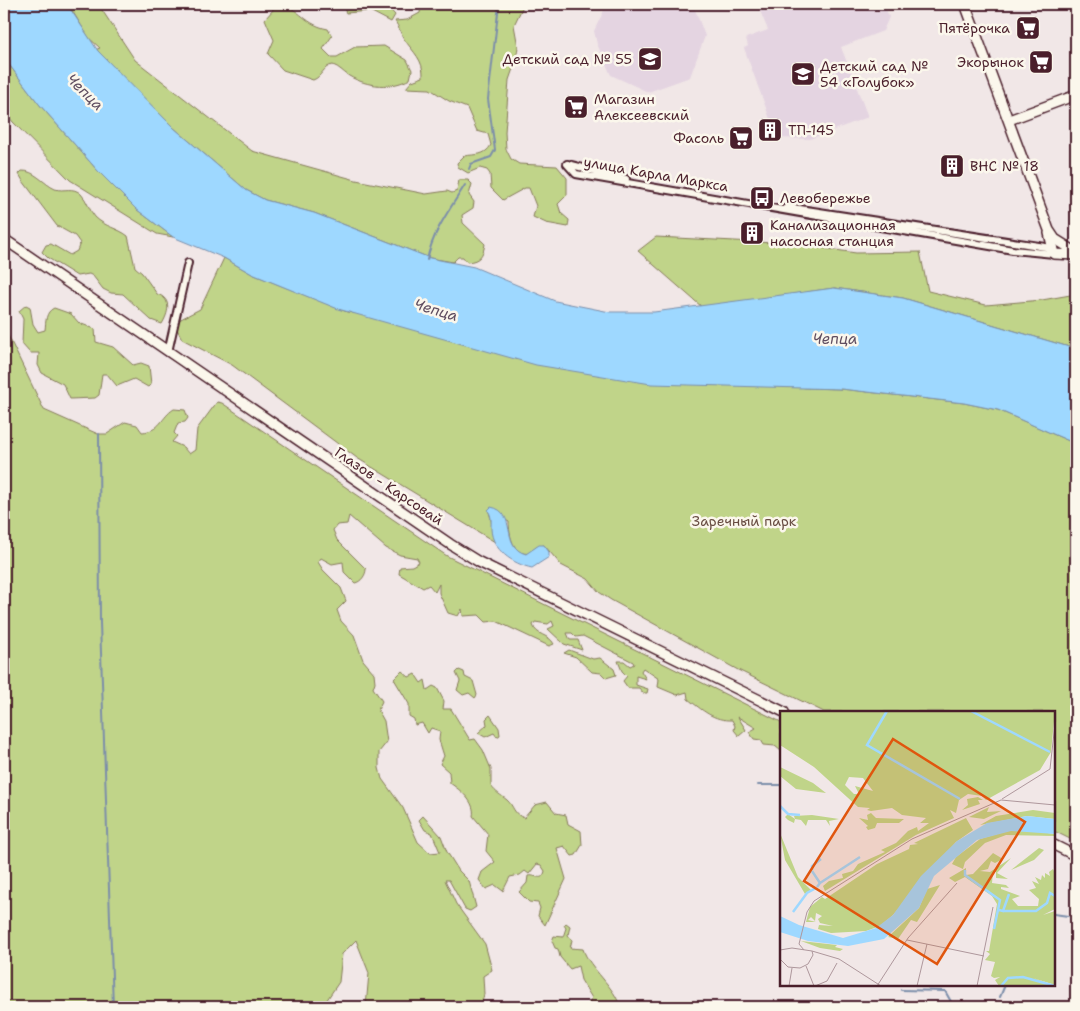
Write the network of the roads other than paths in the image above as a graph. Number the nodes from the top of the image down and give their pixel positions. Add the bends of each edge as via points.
1 (965, 4) edge
2 (1076, 95) edge
3 (1009, 120) junction
4 (1049, 230) junction
5 (4, 239) edge
6 (1034, 246) junction
7 (1053, 251) junction
8 (1075, 251) edge
9 (188, 263) dead end
10 (168, 352) junction
11 (782, 711) edge
12 (1055, 846) edge
13 (1076, 856) edge

1 - 3 main road
2 - 3 main road
3 - 4 main road
4 - 6 street via 1043,242
4 - 7 main road
4 - 8 main road via 1054,239
5 - 10 main road, Глазов - Карсовай
6 - 7 street, улица Карла Маркса
6 - 7 street, улица Карла Маркса via 630,180 567,164 576,174 1013,250
7 - 8 main road, улица Карла Маркса
9 - 10 street
10 - 11 main road, Глазов - Карсовай via 462,552
12 - 13 main road

